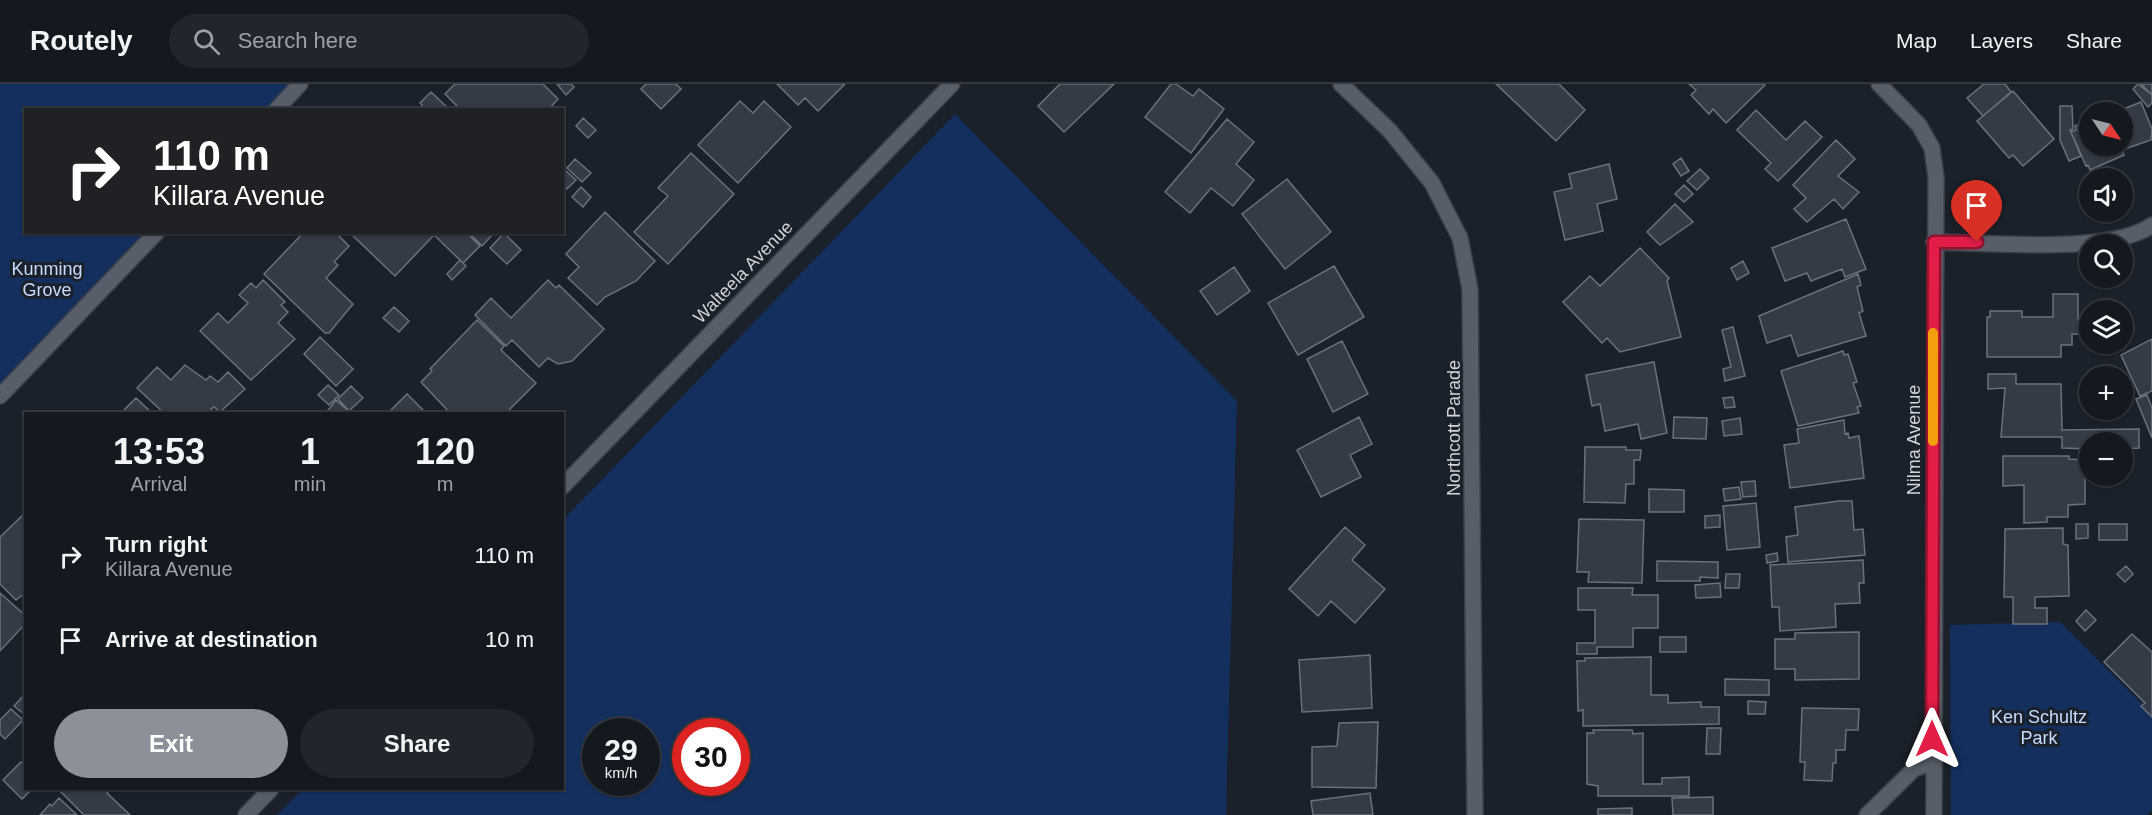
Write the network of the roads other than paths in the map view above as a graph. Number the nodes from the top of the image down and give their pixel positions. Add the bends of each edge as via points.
1 (300, 84) edge
2 (952, 84) edge
3 (1341, 84) edge
4 (1879, 84) edge
5 (278, 108) edge
6 (2152, 225) edge
7 (155, 234) edge
8 (1934, 242) junction
9 (0, 396) edge
10 (564, 485) edge
11 (1932, 763) junction
12 (270, 790) edge
13 (246, 815) edge
14 (1475, 815) edge
15 (1867, 815) edge
16 (1934, 815) edge

1 - 5 street
2 - 10 street, Walteela Avenue
3 - 14 street, Northcott Parade via 1390,131 1431,183 1460,238 1470,289
4 - 8 street, Nilma Avenue via 1919,125 1932,148 1936,177
6 - 8 street via 2116,241 2087,244
7 - 9 street
8 - 11 street, Nilma Avenue
11 - 15 street via 1914,769
11 - 16 street, Nilma Avenue
12 - 13 street

